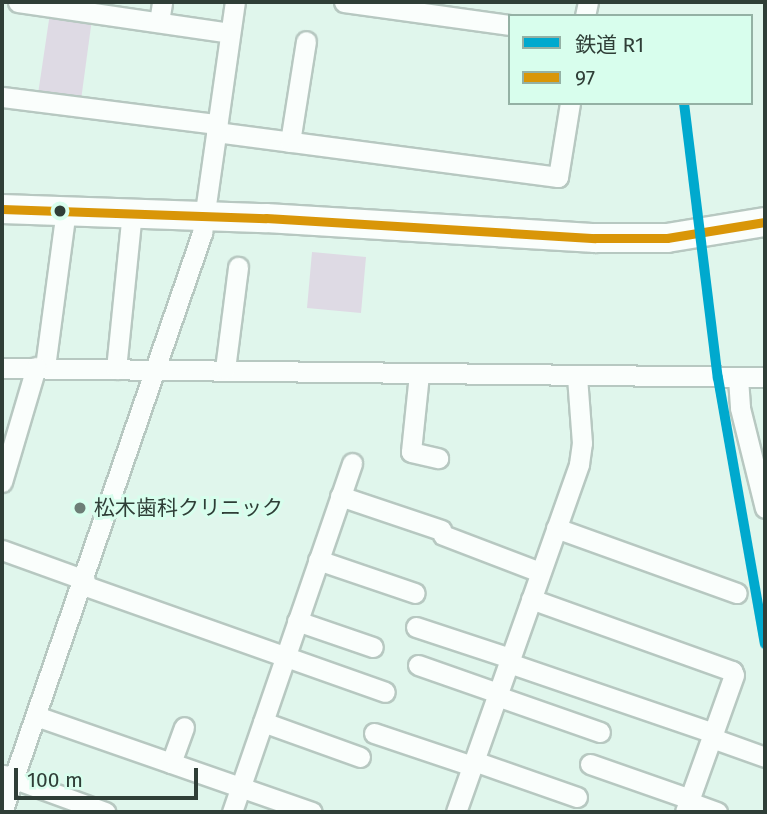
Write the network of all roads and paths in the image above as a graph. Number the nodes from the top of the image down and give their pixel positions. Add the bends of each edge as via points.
1 (18, 2) edge
2 (162, 2) edge
3 (235, 2) edge
4 (344, 2) edge
5 (60, 5) edge
6 (95, 7) edge
7 (159, 22) junction
8 (508, 25) edge
9 (230, 33) junction
10 (306, 41) dead end
11 (2, 97) edge
12 (570, 105) edge
13 (216, 128) junction
14 (290, 142) junction
15 (2, 209) edge
16 (66, 211) junction
17 (132, 212) junction
18 (204, 215) junction
19 (757, 224) edge
20 (238, 267) dead end
21 (41, 367) junction
22 (2, 368) edge
23 (157, 368) junction
24 (116, 369) junction
25 (225, 369) junction
26 (419, 374) junction
27 (576, 377) junction
28 (765, 377) edge
29 (738, 378) junction
30 (438, 458) dead end
31 (352, 463) dead end
32 (2, 482) edge
33 (340, 496) junction
34 (765, 508) edge
35 (556, 528) junction
36 (2, 550) edge
37 (318, 561) junction
38 (540, 572) junction
39 (84, 582) junction
40 (415, 593) dead end
41 (737, 593) dead end
42 (531, 599) junction
43 (297, 621) junction
44 (416, 627) dead end
45 (373, 647) dead end
46 (285, 657) junction
47 (509, 661) junction
48 (418, 665) dead end
49 (385, 692) dead end
50 (498, 694) junction
51 (36, 716) junction
52 (262, 722) junction
53 (184, 727) dead end
54 (600, 732) dead end
55 (374, 733) dead end
56 (713, 735) junction
57 (360, 757) dead end
58 (765, 757) edge
59 (171, 763) junction
60 (473, 764) junction
61 (590, 764) dead end
62 (8, 776) edge
63 (240, 787) junction
64 (577, 797) dead end
65 (688, 804) edge
66 (2, 812) edge
67 (105, 812) edge
68 (232, 812) edge
69 (312, 812) edge
70 (456, 812) edge
71 (718, 812) edge

1 - 5 street
2 - 7 street
3 - 9 street
4 - 8 street
5 - 6 street
6 - 7 street
7 - 9 street
9 - 13 street
10 - 14 street
11 - 13 street
12 - 14 street via 558,177
13 - 14 street
13 - 18 street
15 - 16 highway
16 - 17 highway
16 - 21 street
17 - 18 highway
17 - 24 street
18 - 19 highway via 595,238 667,238
18 - 23 street
20 - 25 street
21 - 22 street
21 - 24 street
21 - 32 street
23 - 24 street
23 - 25 street
23 - 39 street
25 - 26 street
26 - 27 street
26 - 30 street via 411,452
27 - 29 street
27 - 35 street via 582,443
28 - 29 street
29 - 34 street via 740,408
31 - 33 street
33 - 37 street
33 - 38 street
35 - 38 street
35 - 41 street
36 - 39 street
37 - 40 street
37 - 43 street
38 - 42 street
39 - 46 street
39 - 51 street
42 - 47 street
42 - 56 street via 732,671
43 - 45 street
43 - 46 street
44 - 47 street
46 - 49 street
46 - 52 street
47 - 50 street
47 - 56 street
48 - 50 street
50 - 54 street
50 - 60 street
51 - 59 street
51 - 62 street
52 - 57 street
52 - 63 street
53 - 59 street
55 - 60 street
56 - 58 street
56 - 65 street
59 - 63 street
60 - 64 street
60 - 70 street
61 - 65 street
62 - 66 street
62 - 67 street
63 - 68 street
63 - 69 street
65 - 71 street

